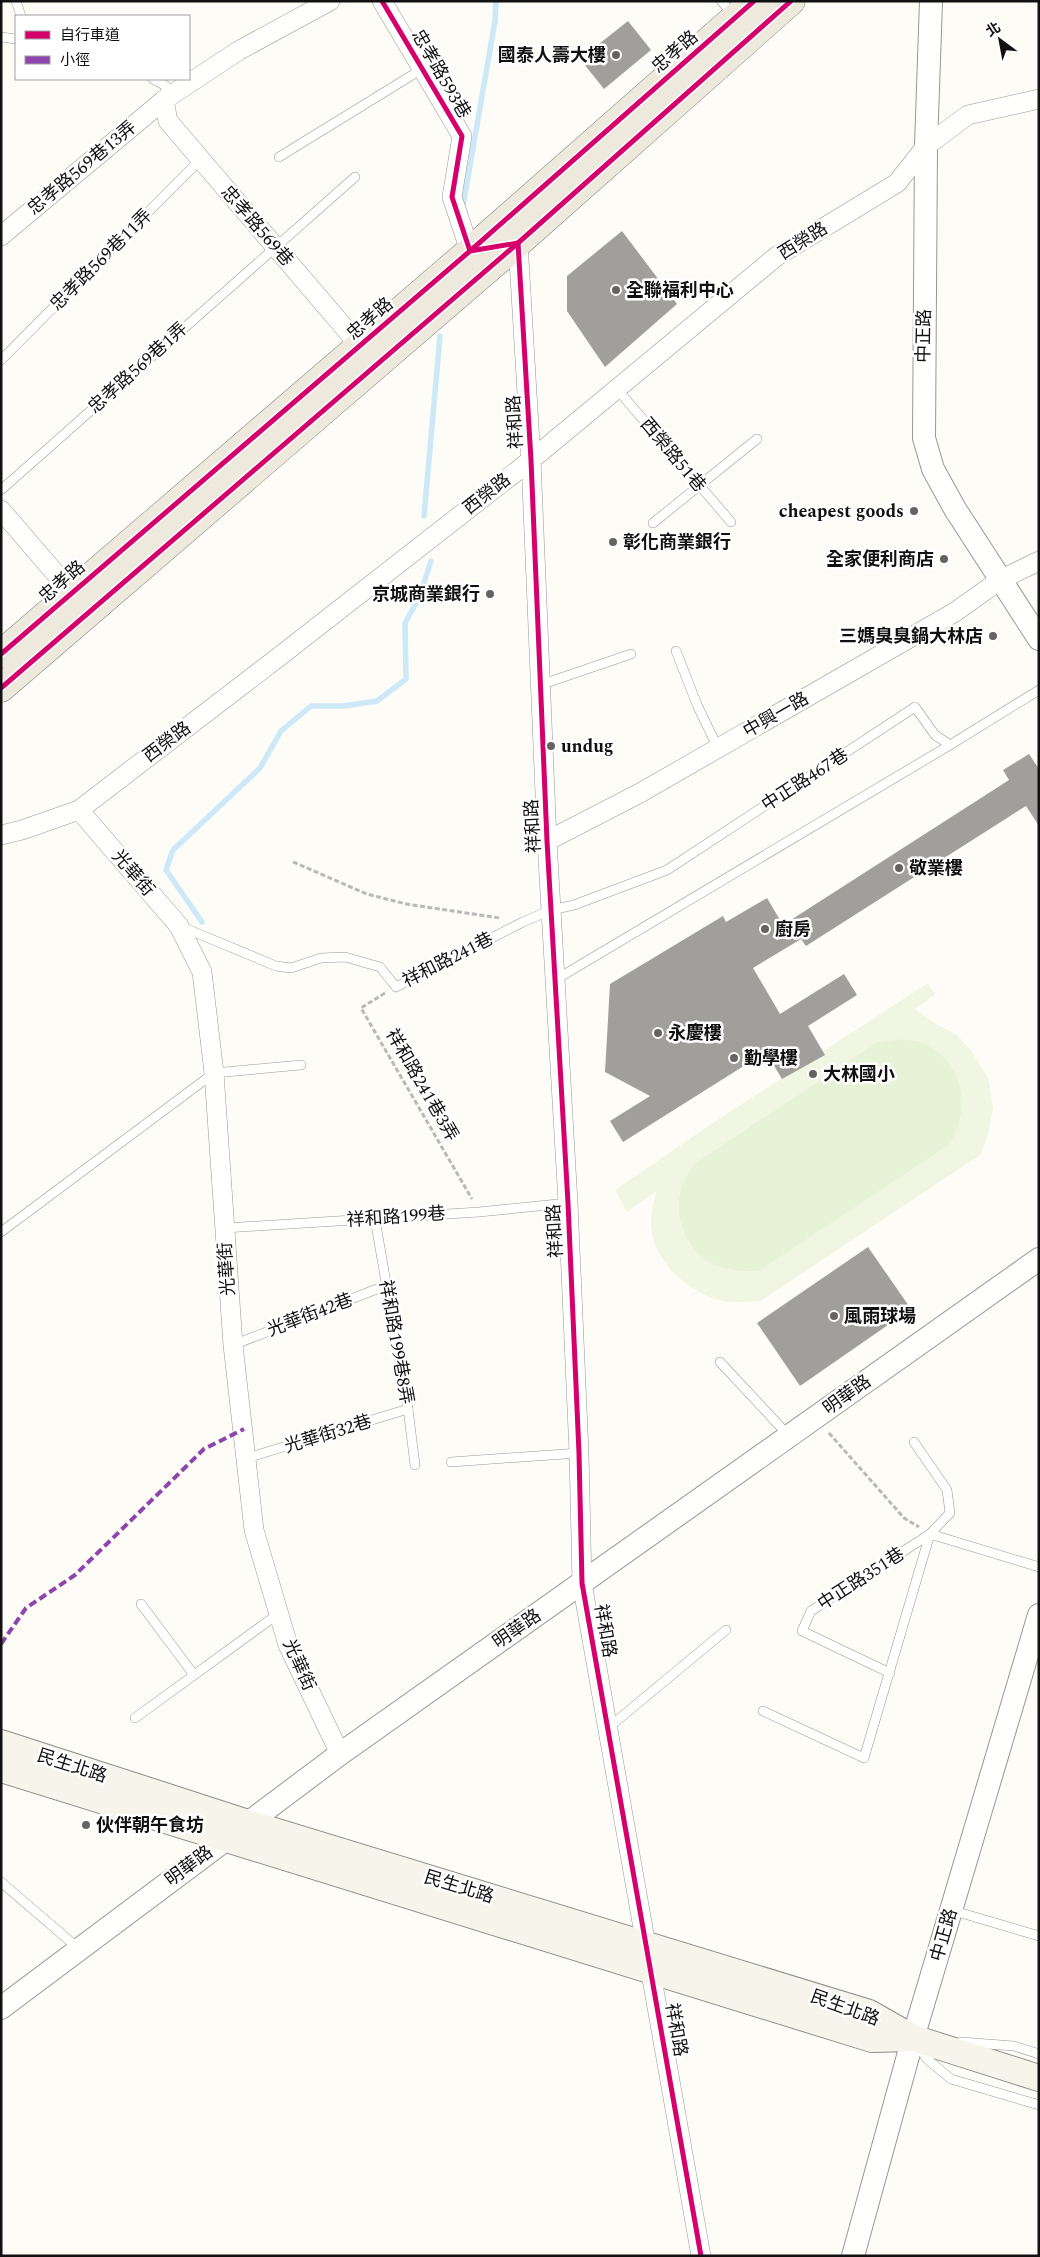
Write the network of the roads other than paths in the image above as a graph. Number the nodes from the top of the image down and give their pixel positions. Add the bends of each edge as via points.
1 (16, 1) edge
2 (330, 1) edge
3 (382, 1) edge
4 (791, 1) edge
5 (931, 1) edge
6 (737, 7) edge
7 (21, 15) edge
8 (1, 37) edge
9 (15, 40) edge
10 (422, 68) junction
11 (692, 72) junction
12 (156, 80) edge
13 (1039, 99) edge
14 (164, 100) junction
15 (926, 146) junction
16 (279, 157) dead end
17 (200, 160) junction
18 (355, 177) dead end
19 (1, 236) edge
20 (518, 243) junction
21 (274, 247) junction
22 (470, 251) junction
23 (360, 346) junction
24 (1, 360) edge
25 (616, 388) junction
26 (757, 439) dead end
27 (531, 460) junction
28 (699, 486) junction
29 (1, 490) edge
30 (1, 510) edge
31 (731, 522) dead end
32 (653, 523) dead end
33 (1039, 561) edge
34 (1000, 580) junction
35 (80, 602) junction
36 (1039, 638) edge
37 (676, 651) dead end
38 (1, 654) edge
39 (631, 654) dead end
40 (540, 685) junction
41 (1, 688) edge
42 (1039, 690) edge
43 (950, 745) junction
44 (718, 748) junction
45 (78, 810) junction
46 (1, 835) edge
47 (547, 841) junction
48 (551, 910) junction
49 (180, 926) junction
50 (555, 980) junction
51 (301, 1065) dead end
52 (214, 1073) junction
53 (568, 1203) junction
54 (375, 1219) junction
55 (224, 1228) junction
56 (1, 1232) edge
57 (1039, 1259) edge
58 (387, 1285) junction
59 (233, 1345) junction
60 (720, 1362) dead end
61 (408, 1409) junction
62 (789, 1436) junction
63 (914, 1442) dead end
64 (579, 1453) junction
65 (247, 1458) junction
66 (451, 1462) dead end
67 (415, 1465) dead end
68 (930, 1534) junction
69 (1039, 1567) edge
70 (582, 1582) junction
71 (140, 1604) dead end
72 (278, 1614) junction
73 (1039, 1615) edge
74 (726, 1630) dead end
75 (890, 1673) junction
76 (194, 1675) junction
77 (763, 1711) dead end
78 (135, 1718) dead end
79 (608, 1728) junction
80 (1, 1744) edge
81 (340, 1754) junction
82 (1, 1769) edge
83 (248, 1823) junction
84 (225, 1839) junction
85 (1, 1882) edge
86 (951, 1910) junction
87 (1039, 1936) edge
88 (648, 1944) junction
89 (79, 1949) junction
90 (652, 1970) junction
91 (1, 2008) edge
92 (913, 2038) junction
93 (1039, 2054) edge
94 (1039, 2078) edge
95 (1039, 2105) edge
96 (701, 2256) edge
97 (853, 2256) edge

1 - 7 lane
2 - 14 street via 238,51
3 - 10 street, 忠孝路593巷
4 - 11 main road, 忠孝路
5 - 15 street, 中正路
6 - 11 main road, 忠孝路
8 - 9 lane
10 - 16 lane
10 - 22 street, 忠孝路593巷 via 462,136 452,198
11 - 20 main road, 忠孝路
11 - 22 main road, 忠孝路
12 - 14 lane via 166,86
13 - 15 street, 西榮路 via 968,115
14 - 17 street, 忠孝路569巷 via 168,120
14 - 19 street, 忠孝路569巷13弄
15 - 25 street, 西榮路 via 897,184 777,256
15 - 34 street, 中正路 via 924,438 933,469
17 - 21 street, 忠孝路569巷
17 - 24 lane, 忠孝路569巷11弄
18 - 21 lane, 忠孝路569巷1弄
20 - 22 street
20 - 27 street, 祥和路
20 - 35 main road, 忠孝路
21 - 23 street, 忠孝路569巷
21 - 29 lane, 忠孝路569巷1弄
22 - 23 main road, 忠孝路
23 - 35 main road, 忠孝路
25 - 27 street, 西榮路
25 - 28 lane, 西榮路51巷
26 - 28 lane
27 - 40 street, 祥和路
27 - 45 street, 西榮路
28 - 31 lane, 西榮路51巷
28 - 32 lane
30 - 35 street
33 - 34 street, 中興一路
34 - 36 street, 中正路
34 - 44 street, 中興一路 via 955,612
35 - 38 main road, 忠孝路
35 - 41 main road, 忠孝路
37 - 44 lane
39 - 40 lane
40 - 47 street, 祥和路
42 - 43 lane
43 - 48 lane, 中正路467巷 via 935,736 915,707 667,870 574,905
43 - 50 lane
44 - 47 street, 中興一路
45 - 46 street, 西榮路
45 - 49 street, 光華街
47 - 48 street, 祥和路
48 - 49 lane, 祥和路241巷 via 396,987 380,967 345,957 321,958 291,968 276,966
48 - 50 street, 祥和路
49 - 52 street, 光華街 via 202,972
50 - 53 street, 祥和路
51 - 52 lane
52 - 55 street, 光華街
52 - 56 lane
53 - 54 lane, 祥和路199巷
53 - 64 street, 祥和路
54 - 55 lane, 祥和路199巷
54 - 58 lane, 祥和路199巷8弄
55 - 59 street, 光華街
57 - 62 street, 明華路
58 - 59 lane, 光華街42巷
58 - 61 lane, 祥和路199巷8弄
59 - 65 street, 光華街
60 - 62 lane
61 - 65 lane, 光華街32巷
61 - 67 lane, 祥和路199巷8弄
62 - 70 street, 明華路
63 - 68 lane, 中正路351巷 via 947,1490 950,1513
64 - 66 lane
64 - 70 street, 祥和路
65 - 72 street, 光華街 via 254,1530
68 - 69 lane
68 - 75 lane
68 - 75 lane, 中正路351巷 via 811,1611 802,1631
70 - 79 street, 祥和路
70 - 81 street, 明華路
71 - 76 lane
72 - 76 lane
72 - 81 street, 光華街 via 288,1645
73 - 86 street, 中正路
74 - 79 lane
75 - 77 lane via 864,1758
76 - 78 lane
79 - 88 street, 祥和路
80 - 83 main road, 民生北路
81 - 83 street, 明華路
82 - 84 main road, 民生北路
83 - 84 street, 明華路
83 - 88 main road, 民生北路
84 - 89 street, 明華路
84 - 90 main road, 民生北路
85 - 89 lane
86 - 87 lane
86 - 92 street, 中正路
88 - 90 street, 祥和路
88 - 92 main road, 民生北路 via 869,2013
89 - 91 street, 明華路
90 - 92 main road, 民生北路 via 872,2039
90 - 96 street, 祥和路
92 - 93 lane via 1014,2046
92 - 94 main road, 民生北路
92 - 95 lane via 928,2059 951,2079
92 - 97 street, 中正路

